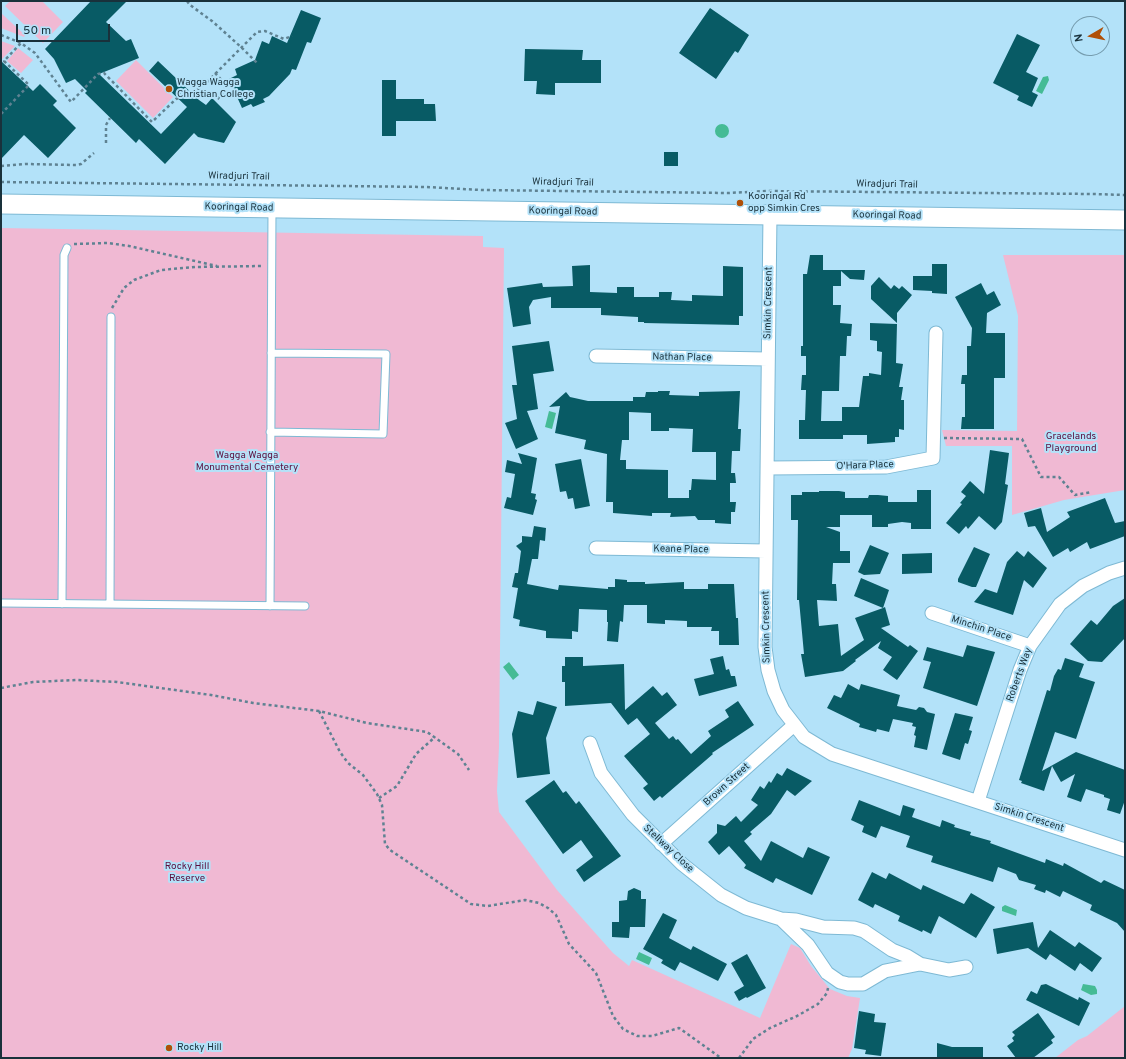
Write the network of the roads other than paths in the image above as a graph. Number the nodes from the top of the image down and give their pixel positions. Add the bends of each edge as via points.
1 (1, 204) edge
2 (272, 209) junction
3 (770, 214) junction
4 (1125, 220) edge
5 (67, 248) road end
6 (111, 317) road end
7 (936, 333) dead end
8 (271, 353) junction
9 (596, 356) dead end
10 (768, 359) junction
11 (270, 432) junction
12 (768, 468) junction
13 (596, 548) dead end
14 (766, 551) junction
15 (1125, 568) edge
16 (1, 603) edge
17 (62, 604) junction
18 (110, 604) junction
19 (270, 606) junction
20 (305, 606) dead end
21 (932, 613) dead end
22 (1030, 646) junction
23 (794, 725) junction
24 (590, 743) dead end
25 (978, 801) junction
26 (661, 844) junction
27 (1125, 850) edge
28 (781, 919) junction
29 (920, 964) junction
30 (966, 967) dead end

1 - 2 main road, Kooringal Road
2 - 3 main road, Kooringal Road
2 - 8 lane
3 - 4 main road, Kooringal Road
3 - 10 street, Simkin Crescent
5 - 17 lane via 64,254
6 - 18 lane
7 - 12 street, O'Hara Place via 933,458 886,467
8 - 11 lane
8 - 11 lane via 386,354 382,434
9 - 10 street, Nathan Place
10 - 12 street, Simkin Crescent
11 - 19 lane
12 - 14 street, Simkin Crescent
13 - 14 street, Keane Place
14 - 23 street, Simkin Crescent via 765,647 768,670 774,691
15 - 22 street, Roberts Way via 1083,586 1060,604
16 - 17 lane
17 - 18 lane
18 - 19 lane
19 - 20 lane
21 - 22 street, Minchin Place
22 - 25 street, Roberts Way
23 - 25 street, Simkin Crescent via 804,737 832,754
23 - 26 street, Brown Street
24 - 26 street, Stellway Close via 605,780
25 - 27 street, Simkin Crescent
26 - 28 street, Stellway Close via 721,895 746,908
28 - 29 street, Stellway Close via 824,927 854,928 872,935 892,950
28 - 29 street, Stellway Close via 808,946 830,976 848,984 862,984 885,971
29 - 30 street, Stellway Close via 949,970

